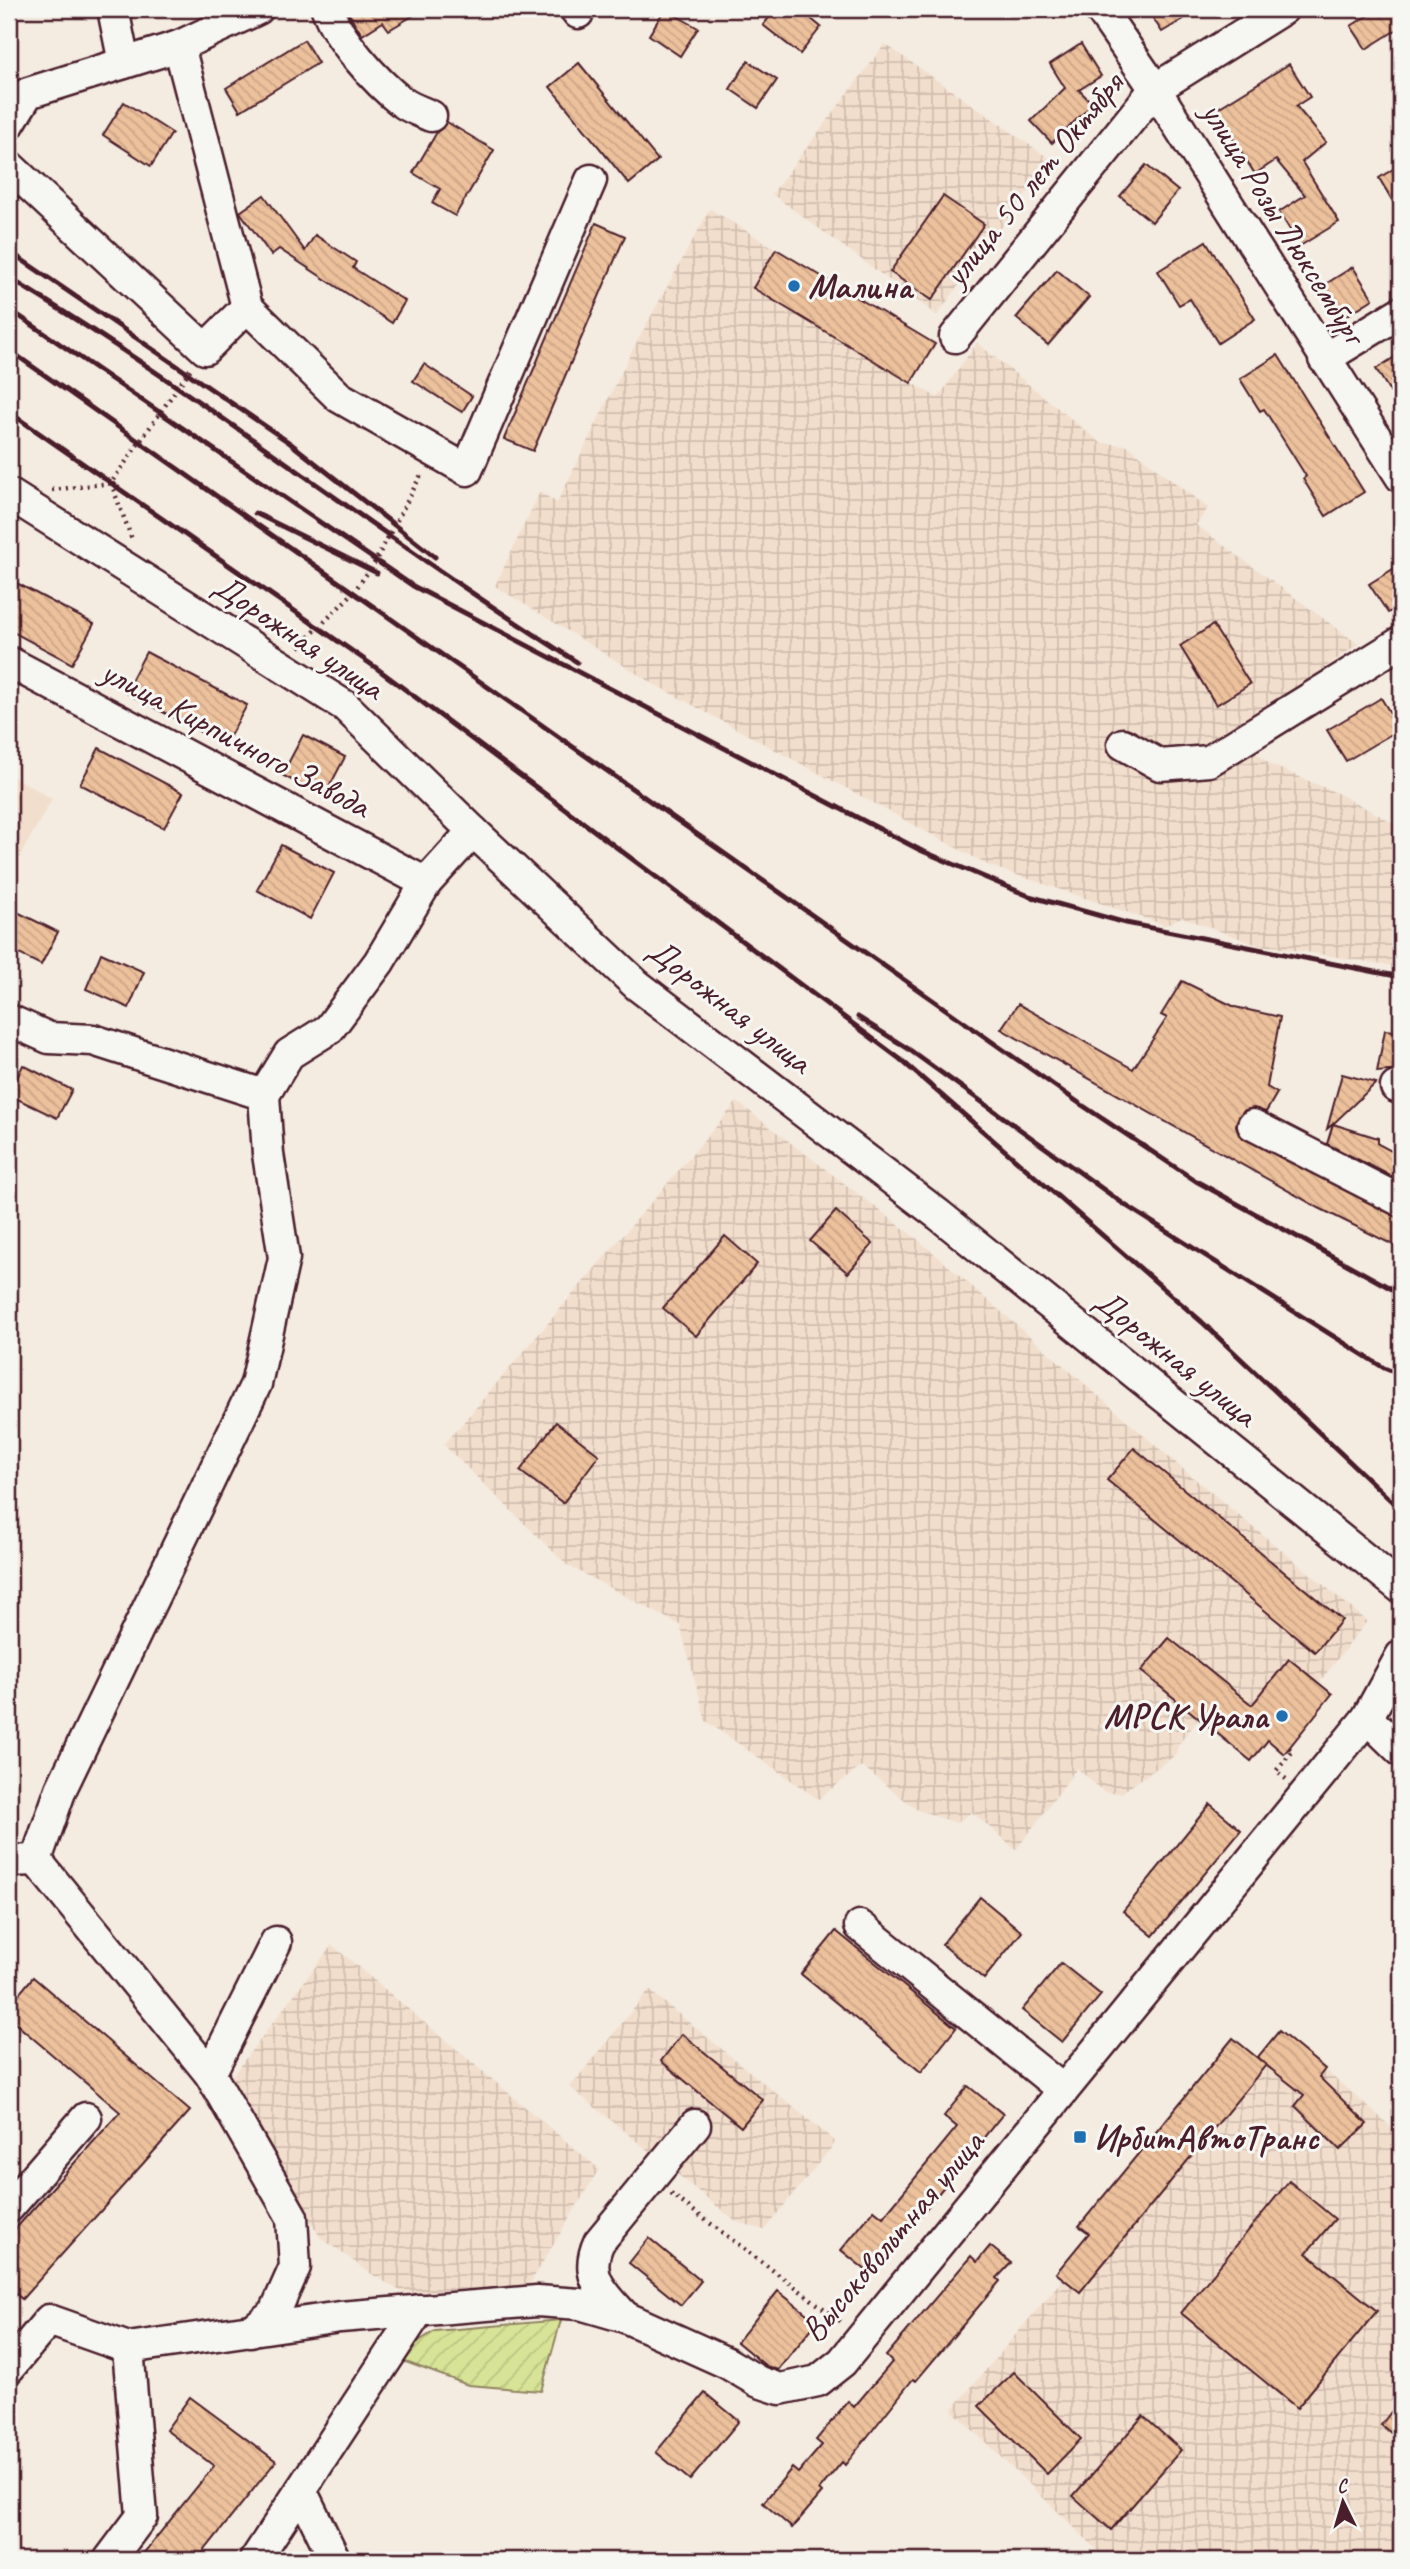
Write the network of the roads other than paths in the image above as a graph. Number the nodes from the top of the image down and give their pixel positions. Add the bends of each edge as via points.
1 (113, 9) edge
2 (258, 9) edge
3 (327, 9) edge
4 (1100, 9) edge
5 (1283, 9) edge
6 (180, 46) junction
7 (124, 63) junction
8 (1155, 89) junction
9 (431, 116) dead end
10 (9, 124) edge
11 (9, 166) edge
12 (591, 180) dead end
13 (247, 307) junction
14 (1401, 312) edge
15 (955, 337) dead end
16 (1324, 359) junction
17 (1401, 477) edge
18 (9, 494) edge
19 (1401, 642) edge
20 (9, 662) edge
21 (1123, 744) dead end
22 (473, 831) junction
23 (426, 883) junction
24 (9, 1020) edge
25 (264, 1095) junction
26 (1253, 1125) dead end
27 (1401, 1201) edge
28 (1401, 1588) edge
29 (1401, 1656) edge
30 (1367, 1717) junction
31 (1401, 1751) edge
32 (23, 1860) edge
33 (860, 1926) dead end
34 (276, 1942) dead end
35 (210, 2074) junction
36 (1063, 2090) junction
37 (86, 2118) dead end
38 (695, 2125) dead end
39 (9, 2207) edge
40 (419, 2310) junction
41 (625, 2317) junction
42 (238, 2333) junction
43 (128, 2348) junction
44 (13, 2355) edge
45 (301, 2490) junction
46 (109, 2560) edge
47 (255, 2560) edge
48 (335, 2560) edge

1 - 7 street
2 - 6 street
3 - 9 street via 333,26 361,60 402,102
4 - 8 street, улица Розы Люксембург
5 - 8 street, улица 50 лет Октября
6 - 7 street
6 - 13 street
7 - 10 street via 28,93
8 - 15 street, улица 50 лет Октября
8 - 16 street, улица Розы Люксембург
11 - 13 street via 205,349
12 - 13 street via 467,470 339,397
14 - 16 street
16 - 17 street, улица Розы Люксембург
18 - 22 street, Дорожная улица via 345,706
19 - 21 street via 1209,761 1160,765
20 - 23 street, улица Кирпичного Завода
22 - 23 street
22 - 28 street, Дорожная улица via 637,985 939,1215
23 - 25 street via 379,962 329,1029 289,1054
24 - 25 street via 49,1038 93,1040
25 - 32 street via 284,1258 256,1384
26 - 27 street
29 - 30 street, Высоковольтная улица
30 - 31 street
30 - 36 street, Высоковольтная улица
32 - 35 street
33 - 36 street
34 - 35 street
35 - 42 street via 292,2217 295,2267 275,2312
36 - 41 street, Высоковольтная улица via 842,2362 818,2381 780,2389 758,2382
37 - 39 street
38 - 41 street via 599,2242 592,2258 593,2276
40 - 41 street, Высоковольтная улица via 537,2301 580,2304
40 - 42 street, Высоковольтная улица
40 - 45 street
42 - 43 street, Высоковольтная улица
43 - 44 street via 49,2320
43 - 46 street via 142,2516
45 - 47 street
45 - 48 street

